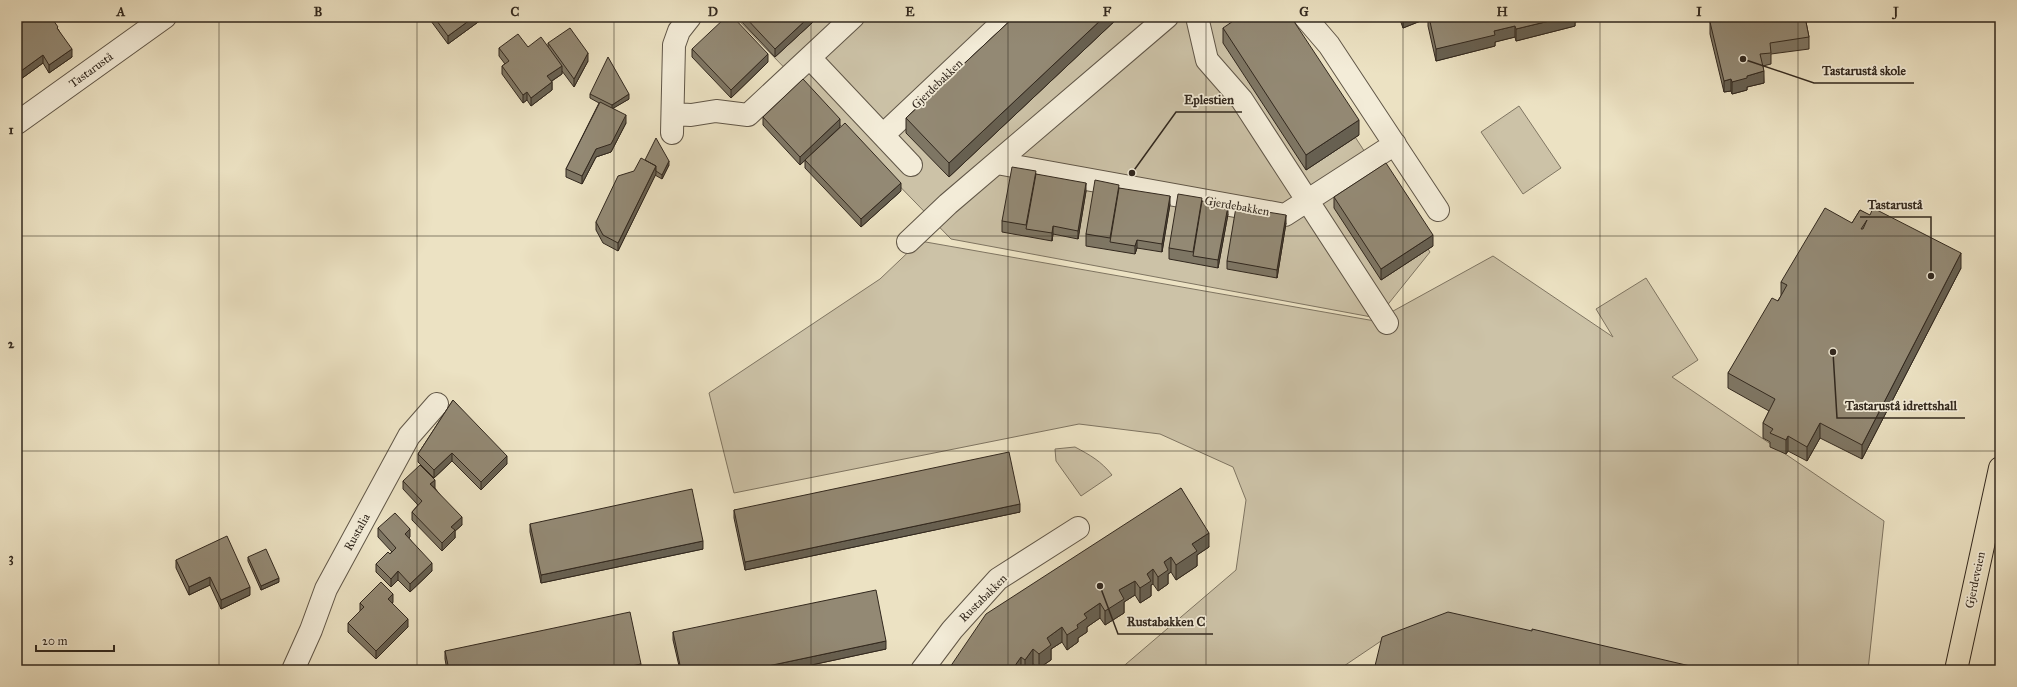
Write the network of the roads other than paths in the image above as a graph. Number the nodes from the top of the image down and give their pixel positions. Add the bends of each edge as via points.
1 (165, 17) edge
2 (690, 17) edge
3 (853, 17) edge
4 (1008, 17) edge
5 (1167, 17) edge
6 (1197, 17) edge
7 (1305, 17) edge
8 (810, 58) junction
9 (17, 123) edge
10 (883, 136) junction
11 (1395, 144) junction
12 (997, 163) junction
13 (911, 165) dead end
14 (1307, 201) junction
15 (1438, 210) dead end
16 (908, 242) dead end
17 (1387, 323) dead end
18 (437, 404) dead end
19 (2000, 468) edge
20 (1078, 528) dead end
21 (293, 670) edge
22 (922, 670) edge
23 (1956, 670) edge

1 - 9 street, Tastarustå
2 - 8 street via 679,31 674,44 672,123 691,115 716,111 748,115
3 - 8 street
4 - 10 street, Gjerdebakken
5 - 12 street
6 - 14 street via 1207,60 1242,100
7 - 11 street via 1329,45
8 - 10 street
10 - 13 street
11 - 14 street, Gjerdebakken
11 - 15 street
12 - 14 street, Gjerdebakken via 1285,215
12 - 16 street
14 - 17 street
18 - 21 street, Rustalia via 409,436 326,589
19 - 23 main road, Gjerdeveien
20 - 22 street, Rustabakken via 998,579 952,630

